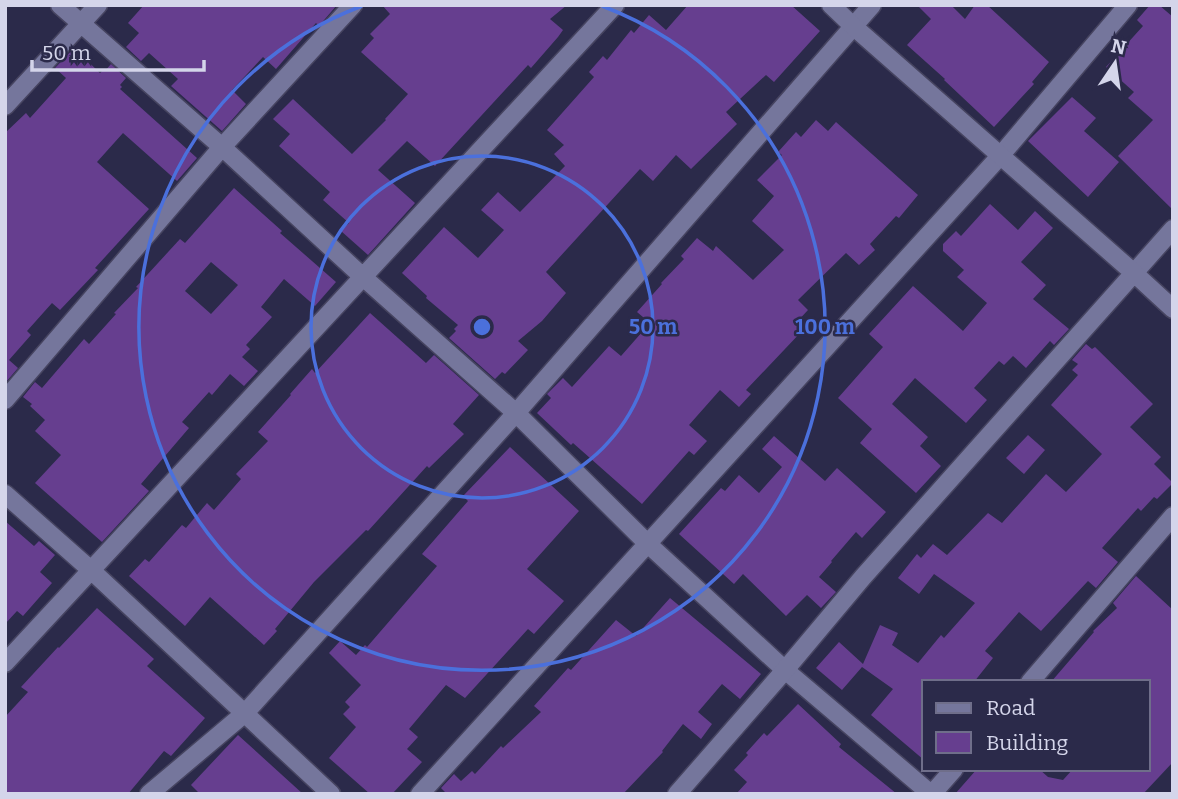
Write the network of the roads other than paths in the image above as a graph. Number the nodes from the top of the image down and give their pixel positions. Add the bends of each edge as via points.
1 (60, 5) edge
2 (98, 5) edge
3 (353, 5) edge
4 (615, 5) edge
5 (831, 5) edge
6 (872, 5) edge
7 (1128, 5) edge
8 (80, 24) junction
9 (853, 26) junction
10 (5, 106) edge
11 (222, 148) junction
12 (1000, 155) junction
13 (1173, 229) edge
14 (1134, 273) junction
15 (363, 276) junction
16 (1173, 309) edge
17 (5, 400) edge
18 (516, 413) junction
19 (5, 494) edge
20 (1173, 516) edge
21 (648, 544) junction
22 (92, 571) junction
23 (5, 663) edge
24 (785, 670) junction
25 (1032, 680) edge
26 (245, 713) junction
27 (952, 771) edge
28 (149, 794) edge
29 (331, 794) edge
30 (420, 794) edge
31 (677, 794) edge
32 (931, 794) edge

1 - 8 street
2 - 8 street
3 - 11 street
4 - 15 street
5 - 9 street
6 - 9 street
7 - 12 street
8 - 10 street
8 - 11 street
9 - 12 street
9 - 18 street
11 - 15 street
11 - 17 street
12 - 14 street
12 - 21 street
13 - 14 street
14 - 16 street
14 - 24 street
15 - 18 street
15 - 22 street
18 - 21 street
18 - 26 street
19 - 22 street
20 - 25 street
21 - 24 street
21 - 30 street
22 - 23 street
22 - 26 street
24 - 31 street
24 - 32 street
26 - 28 street
26 - 29 street
27 - 32 street

